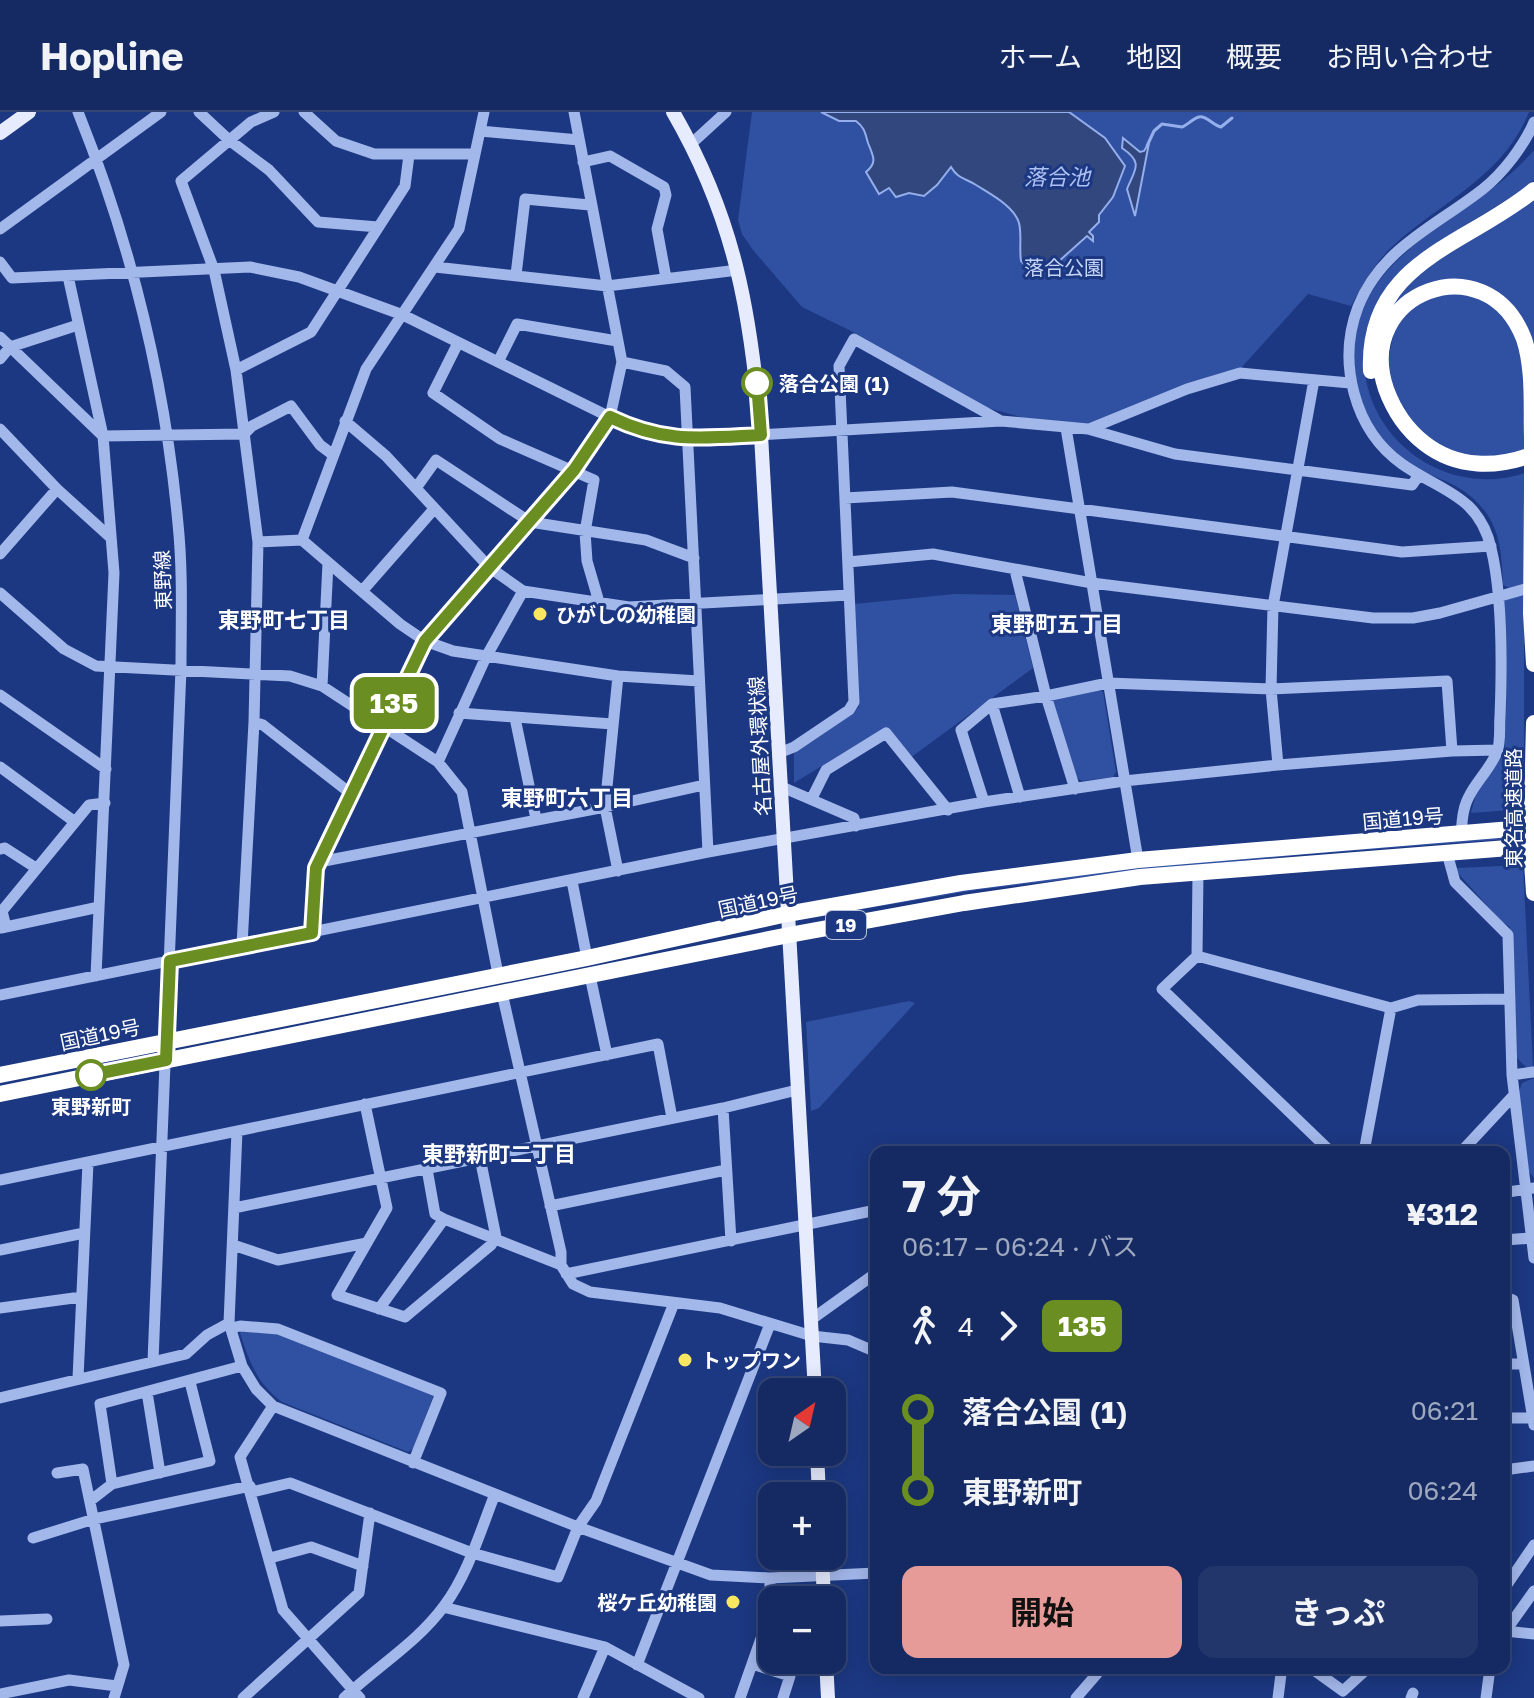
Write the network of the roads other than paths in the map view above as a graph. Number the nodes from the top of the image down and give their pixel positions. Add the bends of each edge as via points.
1 (29, 112) edge
2 (78, 112) edge
3 (161, 112) edge
4 (199, 112) edge
5 (274, 112) edge
6 (304, 112) edge
7 (484, 112) edge
8 (574, 112) edge
9 (673, 112) edge
10 (726, 112) edge
11 (1533, 127) edge
12 (480, 131) junction
13 (0, 133) edge
14 (229, 140) junction
15 (579, 140) junction
16 (691, 144) junction
17 (475, 154) junction
18 (409, 155) junction
19 (97, 160) junction
20 (583, 162) junction
21 (1534, 190) edge
22 (590, 205) junction
23 (378, 227) junction
24 (0, 229) edge
25 (0, 262) edge
26 (435, 267) junction
27 (214, 270) junction
28 (738, 270) junction
29 (134, 273) junction
30 (516, 275) junction
31 (68, 276) junction
32 (666, 278) junction
33 (607, 286) junction
34 (336, 291) junction
35 (403, 315) junction
36 (78, 325) junction
37 (0, 337) edge
38 (617, 341) junction
39 (458, 343) junction
40 (10, 347) junction
41 (0, 359) edge
42 (498, 362) junction
43 (622, 362) junction
44 (236, 370) junction
45 (1314, 380) junction
46 (1350, 383) junction
47 (610, 417) junction
48 (345, 421) junction
49 (1001, 421) junction
50 (1066, 428) junction
51 (0, 429) edge
52 (1088, 429) junction
53 (842, 430) junction
54 (244, 434) junction
55 (167, 435) junction
56 (761, 435) junction
57 (103, 436) junction
58 (688, 439) junction
59 (1533, 445) edge
60 (332, 454) junction
61 (1534, 464) edge
62 (574, 470) junction
63 (1299, 470) junction
64 (1419, 475) junction
65 (416, 488) junction
66 (57, 489) junction
67 (845, 498) junction
68 (1078, 508) junction
69 (434, 509) junction
70 (530, 522) junction
71 (585, 532) junction
72 (1286, 536) junction
73 (111, 538) junction
74 (302, 540) junction
75 (258, 542) junction
76 (1491, 546) junction
77 (0, 554) edge
78 (694, 558) junction
79 (848, 562) junction
80 (328, 563) junction
81 (489, 567) junction
82 (1015, 570) junction
83 (1092, 583) junction
84 (1525, 589) dead end
85 (363, 590) junction
86 (523, 591) junction
87 (0, 593) edge
88 (849, 595) junction
89 (1497, 597) junction
90 (770, 598) junction
91 (599, 602) junction
92 (696, 603) junction
93 (1273, 606) junction
94 (425, 641) junction
95 (486, 657) junction
96 (1534, 664) edge
97 (111, 668) junction
98 (181, 669) junction
99 (256, 674) junction
100 (618, 676) junction
101 (699, 681) junction
102 (1108, 683) junction
103 (322, 686) junction
104 (1271, 689) junction
105 (0, 695) edge
106 (1046, 696) junction
107 (992, 704) junction
108 (459, 713) junction
109 (515, 718) junction
110 (254, 722) junction
111 (1534, 723) edge
112 (613, 724) junction
113 (383, 726) junction
114 (1498, 750) junction
115 (1452, 751) junction
116 (779, 753) junction
117 (438, 762) junction
118 (1278, 765) junction
119 (0, 767) edge
120 (106, 769) junction
121 (1124, 781) junction
122 (704, 785) junction
123 (782, 787) junction
124 (1075, 789) junction
125 (350, 793) junction
126 (1020, 797) junction
127 (812, 798) junction
128 (984, 802) junction
129 (105, 803) junction
130 (605, 807) junction
131 (1532, 807) edge
132 (948, 810) junction
133 (536, 819) junction
134 (75, 822) junction
135 (856, 826) junction
136 (1534, 827) edge
137 (470, 833) junction
138 (1461, 834) junction
139 (784, 839) junction
140 (0, 849) edge
141 (708, 852) junction
142 (1447, 853) junction
143 (1533, 853) edge
144 (1138, 860) junction
145 (319, 862) junction
146 (36, 868) junction
147 (618, 871) junction
148 (1198, 873) junction
149 (572, 881) junction
150 (1534, 893) edge
151 (483, 898) junction
152 (99, 907) junction
153 (787, 914) junction
154 (3, 927) edge
155 (312, 933) junction
156 (789, 935) junction
157 (242, 945) junction
158 (1197, 956) junction
159 (587, 958) junction
160 (170, 961) junction
161 (498, 974) junction
162 (96, 976) junction
163 (590, 976) junction
164 (502, 993) junction
165 (0, 995) edge
166 (1510, 999) junction
167 (1391, 1008) junction
168 (166, 1040) junction
169 (607, 1055) junction
170 (166, 1060) junction
171 (1533, 1072) edge
172 (519, 1073) junction
173 (0, 1075) edge
174 (1512, 1075) junction
175 (797, 1090) junction
176 (0, 1094) edge
177 (1514, 1095) junction
178 (365, 1104) junction
179 (723, 1108) junction
180 (672, 1118) junction
181 (237, 1131) junction
182 (537, 1146) junction
183 (1325, 1146) edge
184 (1365, 1146) edge
185 (1467, 1146) edge
186 (163, 1148) junction
187 (480, 1158) junction
188 (88, 1163) junction
189 (427, 1169) junction
190 (726, 1170) junction
191 (381, 1178) junction
192 (0, 1180) edge
193 (1529, 1188) edge
194 (550, 1206) junction
195 (234, 1208) junction
196 (870, 1211) edge
197 (444, 1219) junction
198 (807, 1225) junction
199 (84, 1233) junction
200 (496, 1237) junction
201 (1531, 1238) junction
202 (1510, 1240) edge
203 (731, 1241) junction
204 (367, 1243) junction
205 (233, 1245) junction
206 (0, 1250) edge
207 (1534, 1258) edge
208 (564, 1269) junction
209 (870, 1277) edge
210 (81, 1297) junction
211 (1510, 1299) edge
212 (674, 1303) junction
213 (0, 1308) edge
214 (379, 1309) junction
215 (812, 1319) junction
216 (770, 1324) junction
217 (230, 1326) junction
218 (812, 1336) junction
219 (870, 1349) edge
220 (153, 1361) junction
221 (1510, 1364) edge
222 (1523, 1364) junction
223 (242, 1366) junction
224 (78, 1378) junction
225 (814, 1378) edge
226 (190, 1382) junction
227 (147, 1392) junction
228 (0, 1398) edge
229 (273, 1406) junction
230 (1510, 1419) edge
231 (1533, 1422) edge
232 (413, 1463) junction
233 (1534, 1466) edge
234 (1510, 1470) edge
235 (57, 1473) dead end
236 (160, 1473) junction
237 (112, 1484) junction
238 (251, 1489) junction
239 (495, 1494) junction
240 (90, 1501) junction
241 (370, 1513) junction
242 (94, 1519) junction
243 (578, 1527) junction
244 (33, 1538) dead end
245 (1534, 1545) edge
246 (472, 1553) junction
247 (270, 1558) junction
248 (677, 1564) junction
249 (363, 1566) junction
250 (823, 1570) edge
251 (1510, 1571) edge
252 (870, 1573) edge
253 (823, 1576) junction
254 (770, 1578) junction
255 (823, 1586) edge
256 (1533, 1594) edge
257 (443, 1607) junction
258 (47, 1619) dead end
259 (0, 1621) edge
260 (1510, 1624) edge
261 (1510, 1632) edge
262 (1534, 1634) edge
263 (309, 1638) junction
264 (605, 1647) junction
265 (752, 1664) junction
266 (637, 1665) junction
267 (827, 1674) edge
268 (1097, 1674) edge
269 (1281, 1674) edge
270 (1319, 1674) edge
271 (1361, 1674) edge
272 (1489, 1674) edge
273 (117, 1686) junction
274 (0, 1694) edge
275 (352, 1695) edge
276 (114, 1698) edge
277 (243, 1698) edge
278 (583, 1698) edge
279 (699, 1698) edge
280 (740, 1698) edge
281 (783, 1698) edge
282 (828, 1698) edge
283 (1076, 1698) edge
284 (1278, 1698) edge
285 (1486, 1698) edge

1 - 13 main road
2 - 19 street, 東野線
3 - 19 street
4 - 14 street
5 - 14 street
6 - 18 street via 336,141 374,154
7 - 12 street
8 - 15 street
9 - 16 main road, 名古屋外環状線
10 - 16 street
11 - 46 street via 1499,174 1412,237 1373,277 1357,308
12 - 15 street
12 - 17 street
14 - 23 street via 269,170 318,222
14 - 27 street via 181,181
15 - 20 street
16 - 28 main road, 名古屋外環状線
17 - 18 street
17 - 26 street via 459,229
18 - 23 street via 405,186
19 - 24 street
19 - 29 street, 東野線
20 - 22 street
20 - 32 street via 610,156 664,187 657,229
21 - 61 highway via 1429,255 1400,281 1377,320 1371,359 1387,415 1408,443 1431,459 1468,473 1506,472
22 - 30 street via 525,199
22 - 33 street
23 - 34 street
25 - 31 street via 12,278
26 - 30 street
26 - 35 street
27 - 29 street
27 - 34 street via 250,267
27 - 44 street
28 - 32 street
28 - 56 main road, 名古屋外環状線 via 754,351
29 - 31 street
29 - 55 street, 東野線
30 - 33 street
31 - 36 street
32 - 33 street
33 - 38 street
34 - 35 street
34 - 44 street via 311,332
35 - 39 street
35 - 48 street via 366,369
36 - 40 street
36 - 57 street
37 - 40 street
38 - 42 street via 517,324
38 - 43 street
39 - 42 street
39 - 62 street via 433,393 500,439
40 - 41 street
40 - 57 street
42 - 47 street
43 - 47 street
43 - 58 street via 666,371 685,387
44 - 54 street
45 - 46 street
45 - 52 street via 1240,373
45 - 63 street
46 - 64 street via 1365,422 1382,447
47 - 58 street via 659,436
47 - 62 street
48 - 60 street
48 - 65 street
49 - 50 street
49 - 53 street
49 - 53 street via 854,339 839,366
50 - 52 street
50 - 68 street
51 - 66 street
52 - 63 street via 1175,454
53 - 56 street
53 - 67 street
54 - 55 street
54 - 60 street via 291,406
54 - 75 street
55 - 57 street
55 - 98 street, 東野線 via 182,583
56 - 58 street
56 - 90 main road, 名古屋外環状線
57 - 73 street
58 - 78 street
59 - 59 highway via 1529,363 1509,313 1495,299 1465,287 1419,294 1399,310 1384,340 1381,374 1393,407 1414,436 1443,456 1471,464 1505,463
59 - 96 highway, bridge
60 - 74 street
62 - 70 street
62 - 71 street via 594,480
63 - 64 street via 1412,485
63 - 72 street
64 - 76 street via 1452,491 1476,513
65 - 69 street
65 - 70 street via 436,460
66 - 73 street
66 - 77 street
67 - 68 street via 952,492
67 - 79 street
68 - 72 street
68 - 83 street
69 - 81 street
69 - 85 street
70 - 71 street
70 - 81 street
71 - 78 street via 646,540
71 - 91 street
72 - 76 street via 1402,552
72 - 93 street
73 - 97 street
74 - 75 street
74 - 80 street
75 - 99 street
76 - 89 street
78 - 92 street
79 - 82 street via 933,554
79 - 88 street
80 - 85 street
80 - 103 street
81 - 86 street
81 - 94 street
82 - 83 street
82 - 106 street
83 - 93 street
83 - 102 street
84 - 89 street
85 - 94 street
86 - 91 street
86 - 95 street
87 - 97 street via 64,649
88 - 90 street
88 - 116 street via 854,702
89 - 93 street via 1413,618
89 - 114 street via 1502,677
90 - 92 street
90 - 116 main road, 名古屋外環状線
91 - 92 street via 629,607
92 - 101 street
93 - 104 street
94 - 95 street
94 - 113 street
95 - 100 street
95 - 108 street
97 - 98 street
97 - 120 street
98 - 99 street
98 - 160 street, 東野線
99 - 103 street via 290,676
99 - 110 street
100 - 101 street
100 - 112 street
101 - 122 street
102 - 104 street
102 - 106 street
102 - 121 street
103 - 113 street
104 - 115 street via 1447,681
104 - 118 street
105 - 120 street
106 - 107 street
106 - 124 street
107 - 126 street
107 - 128 street via 961,730
108 - 109 street
108 - 117 street
109 - 112 street
109 - 133 street
110 - 125 street
110 - 157 street
111 - 131 highway, 東名高速道路
112 - 130 street
113 - 117 street
113 - 125 street
114 - 115 street
114 - 138 street via 1464,808
115 - 118 street
116 - 123 main road, 名古屋外環状線
117 - 137 street via 462,792
118 - 121 street
119 - 134 street
120 - 129 street
121 - 124 street
121 - 144 street
122 - 130 street
122 - 141 street
123 - 127 street
123 - 139 main road, 名古屋外環状線
124 - 126 street
125 - 145 street
126 - 128 street
127 - 132 street via 826,770 886,733
127 - 135 street via 854,818
128 - 132 street
129 - 134 street via 89,805
129 - 152 street
130 - 133 street
130 - 147 street
131 - 143 highway, 東名高速道路, bridge
132 - 135 street
133 - 137 street
134 - 146 street
135 - 139 street
136 - 138 highway, 国道19号 / 19
137 - 145 street
137 - 151 street
138 - 144 highway, 国道19号 / 19
139 - 141 street
139 - 153 main road, 名古屋外環状線
140 - 146 street
141 - 147 street
142 - 143 highway, 国道19号 / 19 via 1493,848
142 - 148 highway, 国道19号 / 19
142 - 166 street via 1455,882 1508,935
143 - 150 highway, 東名高速道路
144 - 153 highway, 国道19号 / 19 via 961,883
145 - 155 street
146 - 154 street via 2,911
147 - 149 street
148 - 156 highway, 国道19号 / 19 via 964,903
148 - 158 street
149 - 151 street
149 - 159 street
151 - 155 street
151 - 161 street
152 - 154 street
152 - 162 street
153 - 156 main road, 名古屋外環状線
153 - 159 highway, 国道19号 / 19
155 - 157 street
156 - 163 highway, 国道19号 / 19
156 - 175 main road, 名古屋外環状線
157 - 160 street
158 - 167 street
158 - 183 street via 1162,989
159 - 161 highway, 国道19号 / 19
160 - 162 street
160 - 168 street, 東野線
161 - 168 highway, 国道19号 / 19
162 - 165 street
163 - 164 highway, 国道19号 / 19
163 - 169 street
164 - 170 highway, 国道19号 / 19
164 - 172 street
166 - 167 street via 1418,1000
166 - 174 street
167 - 184 street
168 - 170 street, 東野線
168 - 173 highway, 国道19号 / 19
169 - 172 street
169 - 180 street via 658,1044
170 - 176 highway, 国道19号 / 19
170 - 186 street, 東野線
171 - 174 street
172 - 178 street
172 - 182 street
174 - 177 street
175 - 179 street
175 - 198 main road, 名古屋外環状線
177 - 185 street
177 - 193 street
178 - 181 street
178 - 191 street
179 - 180 street
179 - 190 street
180 - 182 street
181 - 186 street
181 - 195 street
182 - 187 street
182 - 194 street
186 - 188 street
186 - 220 street, 東野線
187 - 189 street
187 - 200 street
188 - 192 street
188 - 199 street
189 - 191 street
189 - 197 street via 435,1214
190 - 194 street
190 - 203 street
191 - 195 street
191 - 204 street via 387,1208
193 - 201 street
194 - 208 street
195 - 205 street
196 - 198 street
197 - 200 street
197 - 214 street
198 - 203 street
198 - 215 main road, 名古屋外環状線
199 - 206 street
199 - 210 street
200 - 208 street
200 - 214 street via 405,1317
201 - 202 street
201 - 207 street
203 - 208 street
204 - 205 street via 278,1260
204 - 214 street via 337,1295
205 - 217 street
208 - 212 street via 573,1284 590,1292
209 - 215 street
210 - 213 street
210 - 224 street
211 - 222 street
212 - 216 street via 720,1308
212 - 243 street via 596,1501
215 - 218 main road, 名古屋外環状線
216 - 218 street
216 - 248 street
217 - 220 street via 207,1335 186,1354
217 - 223 street
217 - 232 street via 278,1329 441,1393
218 - 219 street via 848,1340
218 - 225 main road, 名古屋外環状線
220 - 224 street
221 - 222 street
222 - 231 street
223 - 226 street
223 - 229 street
224 - 228 street
226 - 227 street
226 - 236 street via 210,1461
227 - 236 street
227 - 237 street via 100,1404
229 - 232 street
229 - 238 street via 240,1457
230 - 231 street
232 - 239 street
233 - 234 street
235 - 240 street via 83,1469
236 - 237 street
237 - 240 street
238 - 241 street via 290,1483
238 - 242 street
238 - 247 street
239 - 243 street
239 - 246 street
240 - 242 street
241 - 246 street
241 - 249 street
242 - 244 street
242 - 273 street via 124,1665
243 - 246 street via 558,1577
243 - 248 street
245 - 251 street
246 - 257 street
247 - 249 street via 311,1547
247 - 263 street via 283,1610
248 - 254 street via 711,1575
248 - 266 street
249 - 263 street via 359,1593
250 - 253 main road
252 - 253 street
253 - 254 street
253 - 255 main road
254 - 265 street via 770,1613
256 - 260 street
257 - 264 street
257 - 275 street
258 - 259 street
261 - 262 street
263 - 275 street
263 - 277 street
264 - 266 street
264 - 278 street
265 - 280 street
265 - 281 street via 790,1676
266 - 279 street
267 - 282 main road
268 - 283 street
269 - 284 street
270 - 271 street via 1343,1691
272 - 285 street
273 - 274 street via 69,1680
273 - 276 street

